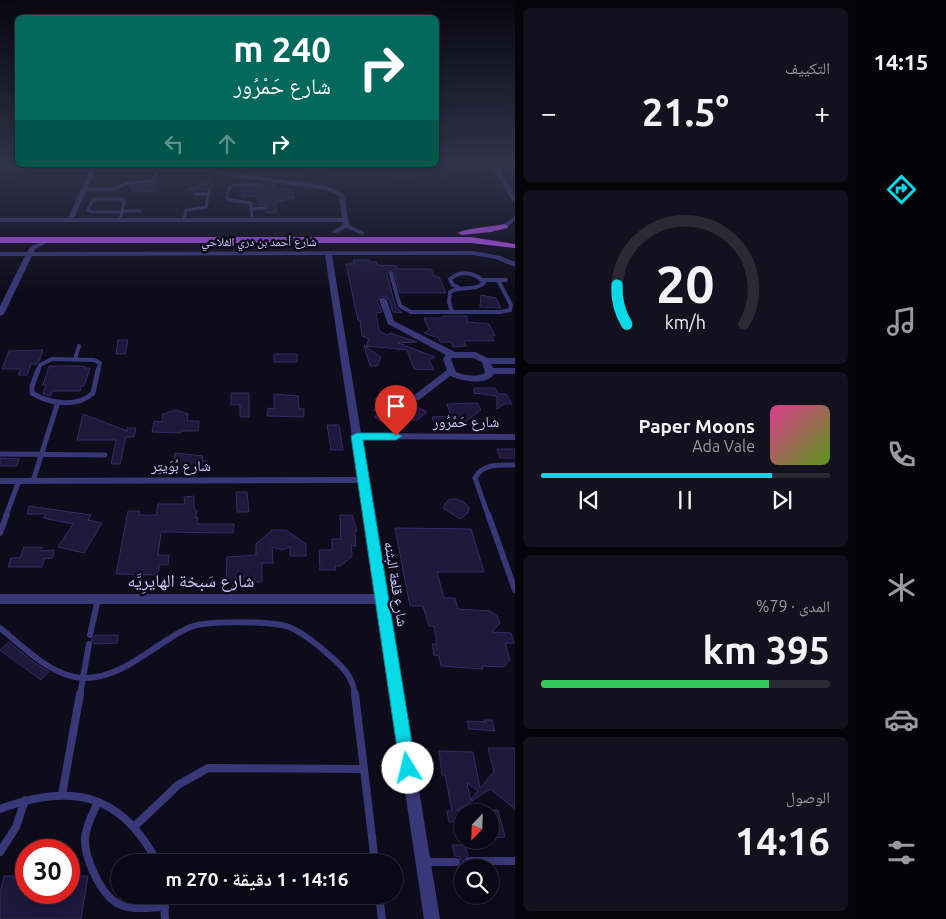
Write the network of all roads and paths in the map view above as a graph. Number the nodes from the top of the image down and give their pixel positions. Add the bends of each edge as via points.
1 (76, 207) edge
2 (89, 207) edge
3 (123, 207) edge
4 (206, 207) edge
5 (343, 207) edge
6 (265, 208) dead end
7 (251, 209) joint
8 (140, 211) dead end
9 (122, 212) junction
10 (515, 218) edge
11 (0, 220) edge
12 (70, 220) junction
13 (120, 220) junction
14 (184, 220) junction
15 (252, 220) junction
16 (345, 223) junction
17 (508, 224) edge
18 (334, 232) junction
19 (0, 233) edge
20 (362, 233) junction
21 (0, 240) edge
22 (22, 240) junction
23 (49, 240) junction
24 (401, 240) junction
25 (514, 246) edge
26 (31, 251) junction
27 (515, 252) edge
28 (0, 254) edge
29 (328, 254) junction
30 (515, 265) edge
31 (391, 274) dead end
32 (483, 280) junction
33 (498, 280) junction
34 (506, 280) dead end
35 (458, 287) junction
36 (384, 300) dead end
37 (452, 312) junction
38 (0, 314) edge
39 (79, 346) dead end
40 (453, 355) junction
41 (75, 359) junction
42 (486, 361) junction
43 (515, 361) edge
44 (451, 371) junction
45 (490, 371) junction
46 (515, 371) edge
47 (416, 398) dead end
48 (58, 402) junction
49 (357, 436) junction
50 (515, 437) edge
51 (0, 454) edge
52 (42, 454) junction
53 (105, 455) dead end
54 (515, 465) edge
55 (362, 480) junction
56 (0, 481) edge
57 (19, 481) junction
58 (33, 481) junction
59 (0, 534) edge
60 (515, 590) edge
61 (382, 598) junction
62 (0, 599) edge
63 (98, 599) junction
64 (0, 628) edge
65 (90, 635) dead end
66 (89, 644) dead end
67 (82, 678) junction
68 (364, 769) junction
69 (62, 794) junction
70 (25, 800) junction
71 (98, 802) junction
72 (0, 809) edge
73 (135, 826) junction
74 (0, 852) edge
75 (153, 854) edge
76 (374, 854) edge
77 (499, 861) edge
78 (515, 861) edge
79 (422, 862) junction
80 (454, 862) edge
81 (165, 904) edge
82 (380, 904) edge
83 (165, 907) junction
84 (165, 919) edge
85 (382, 919) edge
86 (432, 919) edge

1 - 12 street
2 - 9 lane via 87,210 94,212
3 - 9 lane
4 - 14 lane via 186,210
5 - 16 street
6 - 7 lane
7 - 15 lane
8 - 9 lane
9 - 13 lane
10 - 17 street
11 - 12 street
12 - 13 street
13 - 14 street
14 - 15 street
15 - 16 street
16 - 18 street
16 - 20 street
17 - 20 main road via 474,232
17 - 25 main road via 500,230 501,236
18 - 19 main road
18 - 20 main road
21 - 22 main road
22 - 23 main road
22 - 26 street
23 - 24 main road
23 - 26 street
24 - 25 main road via 482,241
24 - 27 main road via 482,244
26 - 28 street, شارع أحمد بن دري الفلاحي
26 - 29 street, شارع أحمد بن دري الفلاحي
26 - 38 street
29 - 30 street, شارع أحمد بن دري الفلاحي via 481,254
29 - 49 street, شارع قلعة البثنه
31 - 37 lane via 400,306 406,311
32 - 33 lane
32 - 35 lane via 478,288
32 - 35 lane via 468,273 456,274 450,282
33 - 34 lane
33 - 37 lane via 511,305 510,310
35 - 37 lane via 448,298
36 - 40 street via 390,322
39 - 41 lane
40 - 42 street via 478,356
40 - 44 street via 447,359
41 - 48 lane via 52,359 40,365 32,393
41 - 48 lane via 100,362 93,393 80,402
42 - 43 street
42 - 45 street
44 - 45 street via 461,377 483,377 490,375
44 - 47 street
45 - 46 street
48 - 52 lane
49 - 50 street, شارع حَمْرُور
49 - 55 street, شارع قلعة البثنه
51 - 52 lane
52 - 53 lane
52 - 58 lane
54 - 60 lane via 486,466 475,478
55 - 58 street, شارع بُوَيتِر
55 - 61 street, شارع قلعة البثنه
56 - 57 street, شارع بُوَيتِر
57 - 58 street, شارع بُوَيتِر
57 - 59 lane
61 - 63 street, شارع سَبخة الهايرِيَّه
61 - 79 street, شارع قلعة البثنه
62 - 63 street, شارع سَبخة الهايرِيَّه
63 - 65 lane
64 - 67 lane via 54,668
66 - 67 lane
67 - 68 lane via 113,672 196,625 286,626 303,634 349,673 354,683
67 - 69 lane
68 - 73 lane via 208,768 184,779
68 - 76 lane
69 - 70 lane
69 - 71 lane
70 - 72 lane
70 - 74 lane via 11,837
71 - 73 lane
71 - 83 lane via 86,828 85,848 104,890 116,903 125,906
73 - 75 lane
77 - 78 lane
79 - 80 lane
79 - 86 street, شارع قلعة البثنه
81 - 83 lane
82 - 85 lane
83 - 84 lane

